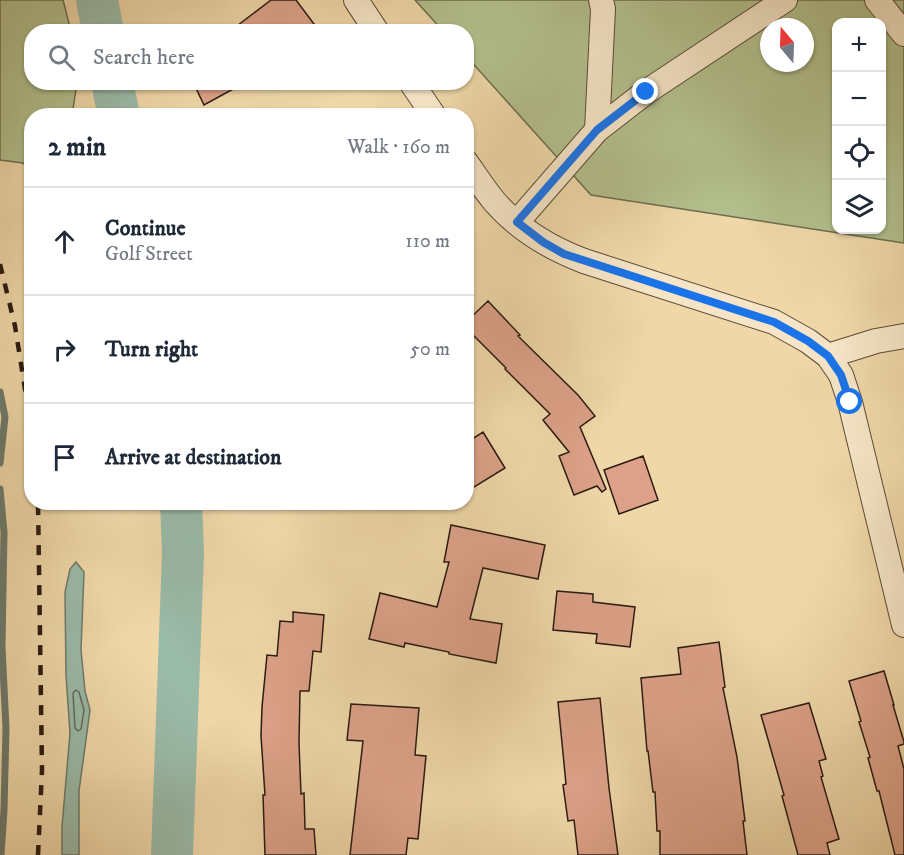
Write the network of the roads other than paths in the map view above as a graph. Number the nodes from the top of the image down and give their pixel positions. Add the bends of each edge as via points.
1 (356, 0) edge
2 (601, 0) edge
3 (784, 0) edge
4 (877, 0) edge
5 (372, 24) edge
6 (904, 34) edge
7 (416, 90) edge
8 (429, 108) edge
9 (597, 130) junction
10 (474, 173) edge
11 (517, 222) junction
12 (904, 336) edge
13 (828, 356) junction
14 (904, 625) edge

1 - 5 street
2 - 9 street
3 - 9 street via 646,92
4 - 6 street
7 - 8 street
9 - 11 street
10 - 11 street via 494,201
11 - 13 street via 564,254 774,322
12 - 13 street
13 - 14 street via 841,375 850,402

